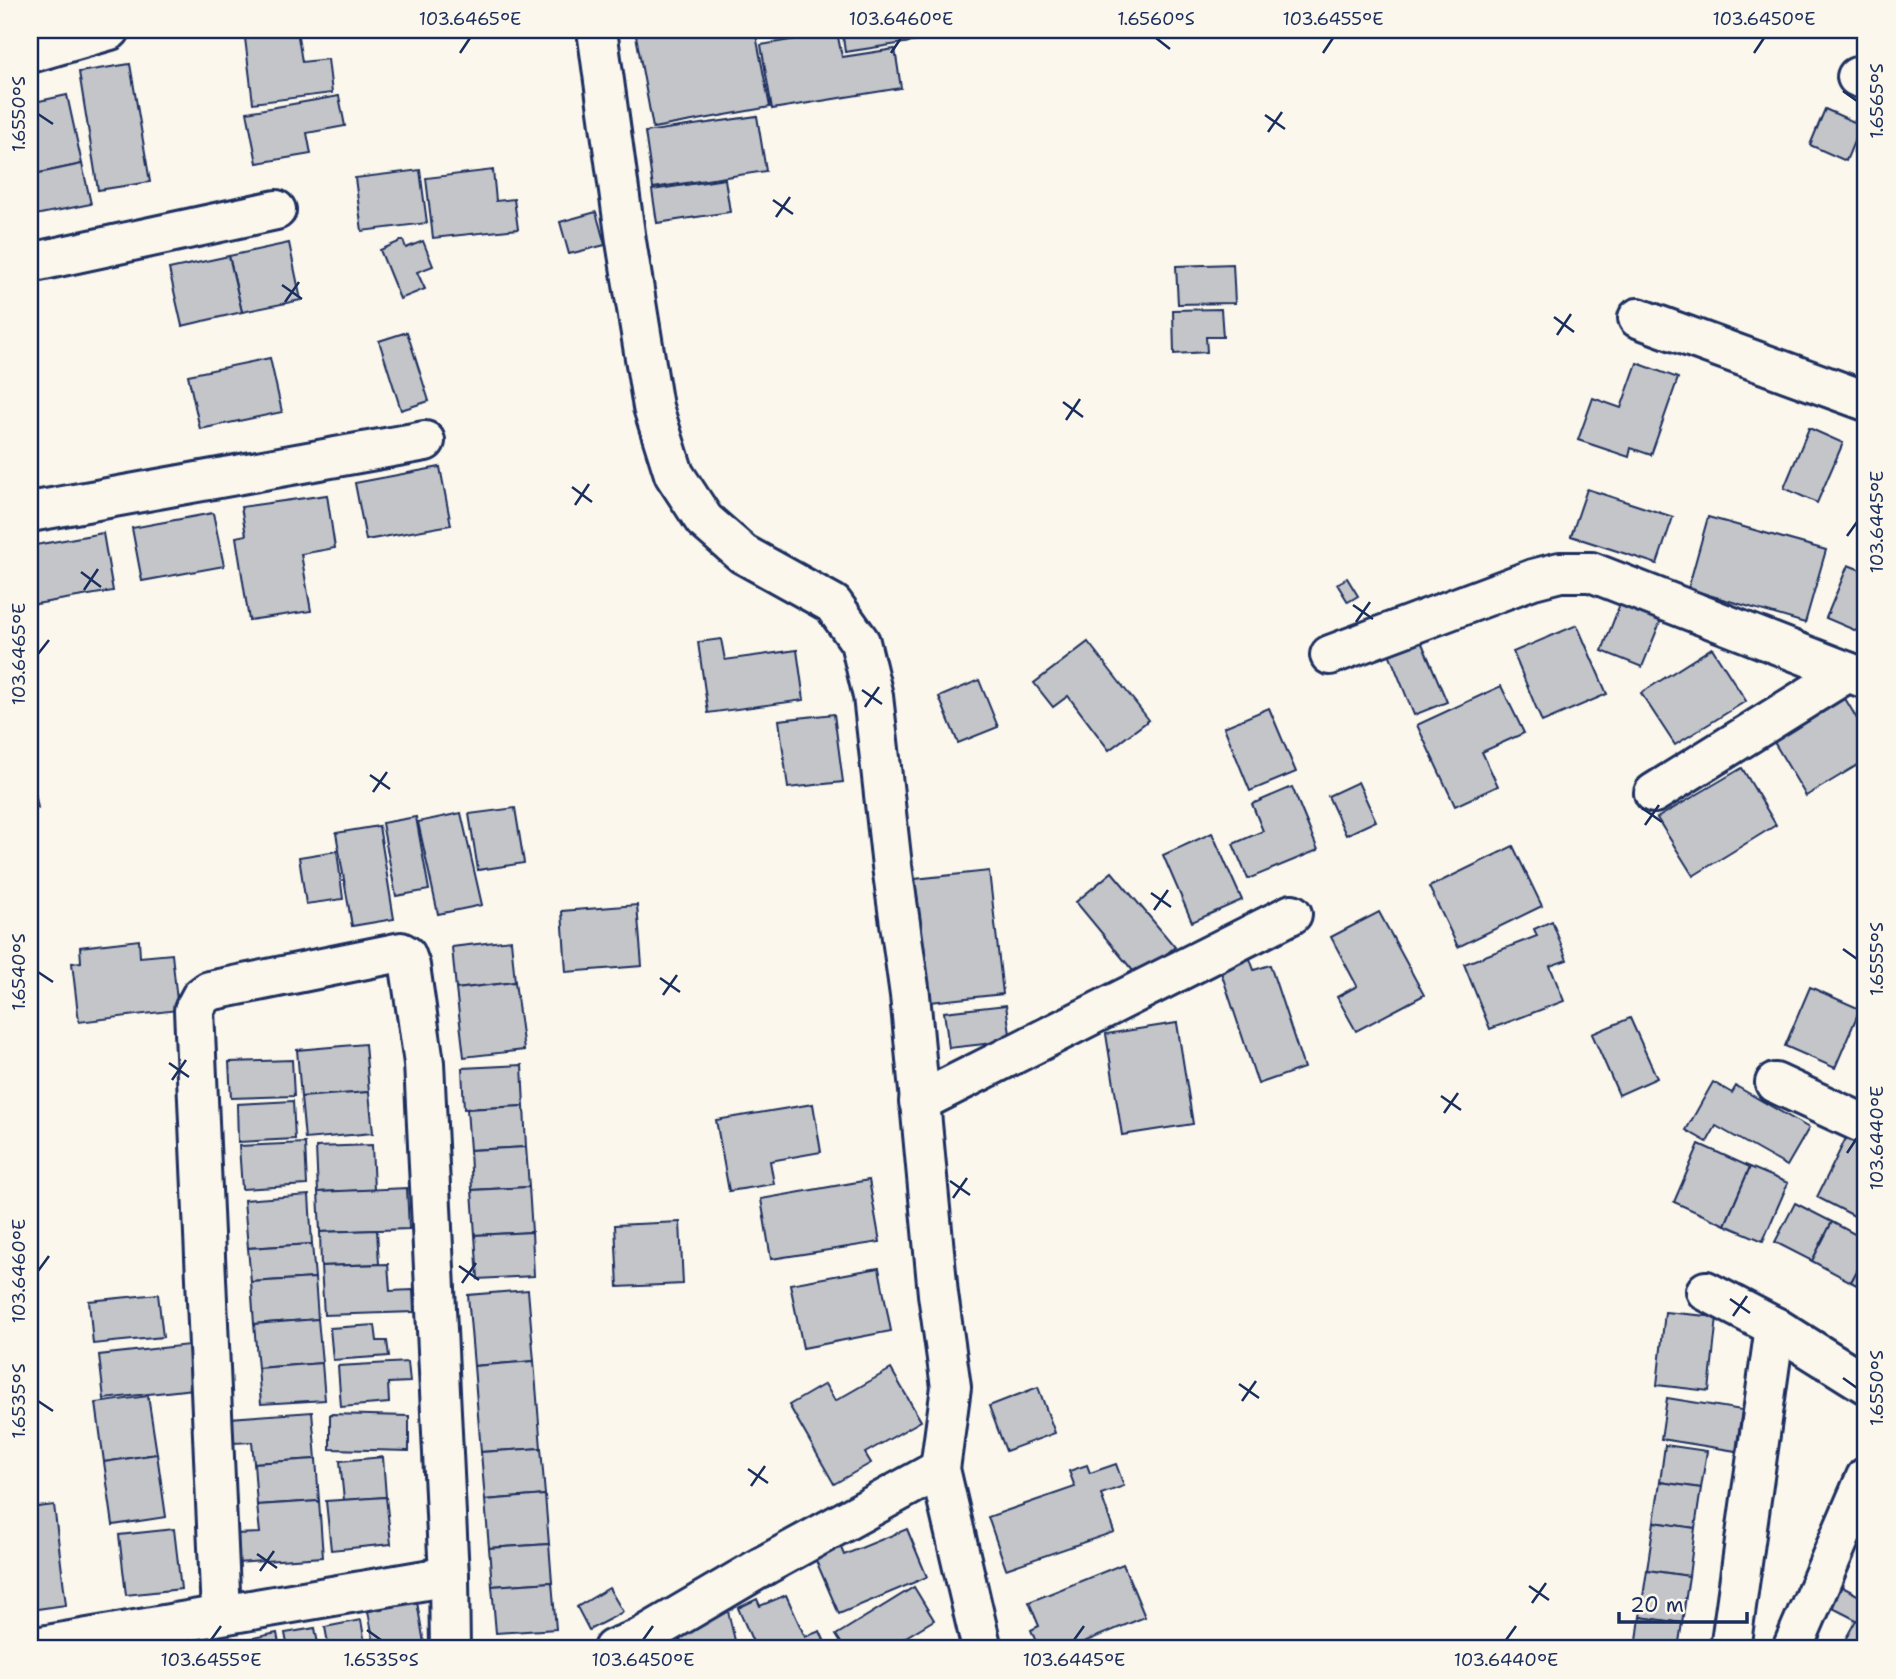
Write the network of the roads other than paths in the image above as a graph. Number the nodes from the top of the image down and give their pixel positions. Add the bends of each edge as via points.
1 (110, 30) edge
2 (597, 30) edge
3 (30, 53) edge
4 (276, 210) dead end
5 (30, 263) edge
6 (1638, 318) dead end
7 (1866, 401) edge
8 (425, 441) dead end
9 (30, 512) edge
10 (1330, 655) dead end
11 (1857, 675) edge
12 (1654, 793) dead end
13 (1292, 914) dead end
14 (1775, 1083) dead end
15 (919, 1102) junction
16 (1866, 1125) edge
17 (1706, 1291) dead end
18 (1775, 1327) junction
19 (1866, 1384) edge
20 (940, 1469) junction
21 (1866, 1477) edge
22 (449, 1576) junction
23 (221, 1614) junction
24 (30, 1648) edge
25 (450, 1649) edge
26 (613, 1649) edge
27 (982, 1649) edge
28 (1730, 1649) edge
29 (1792, 1649) edge

1 - 3 street
2 - 15 street via 653,407 674,474 704,520 743,554 834,604 860,642 873,696
4 - 5 street
6 - 7 street
8 - 9 street
10 - 11 street via 1533,579 1560,572 1591,572
11 - 12 street
13 - 15 street
14 - 16 street
15 - 20 street via 951,1387
17 - 18 street
18 - 19 street
18 - 28 street
20 - 26 street via 639,1639
20 - 27 street
21 - 29 street
22 - 23 street
22 - 23 street via 424,1063 410,966 406,955 395,951 209,991 194,1010
22 - 25 street
23 - 24 street

